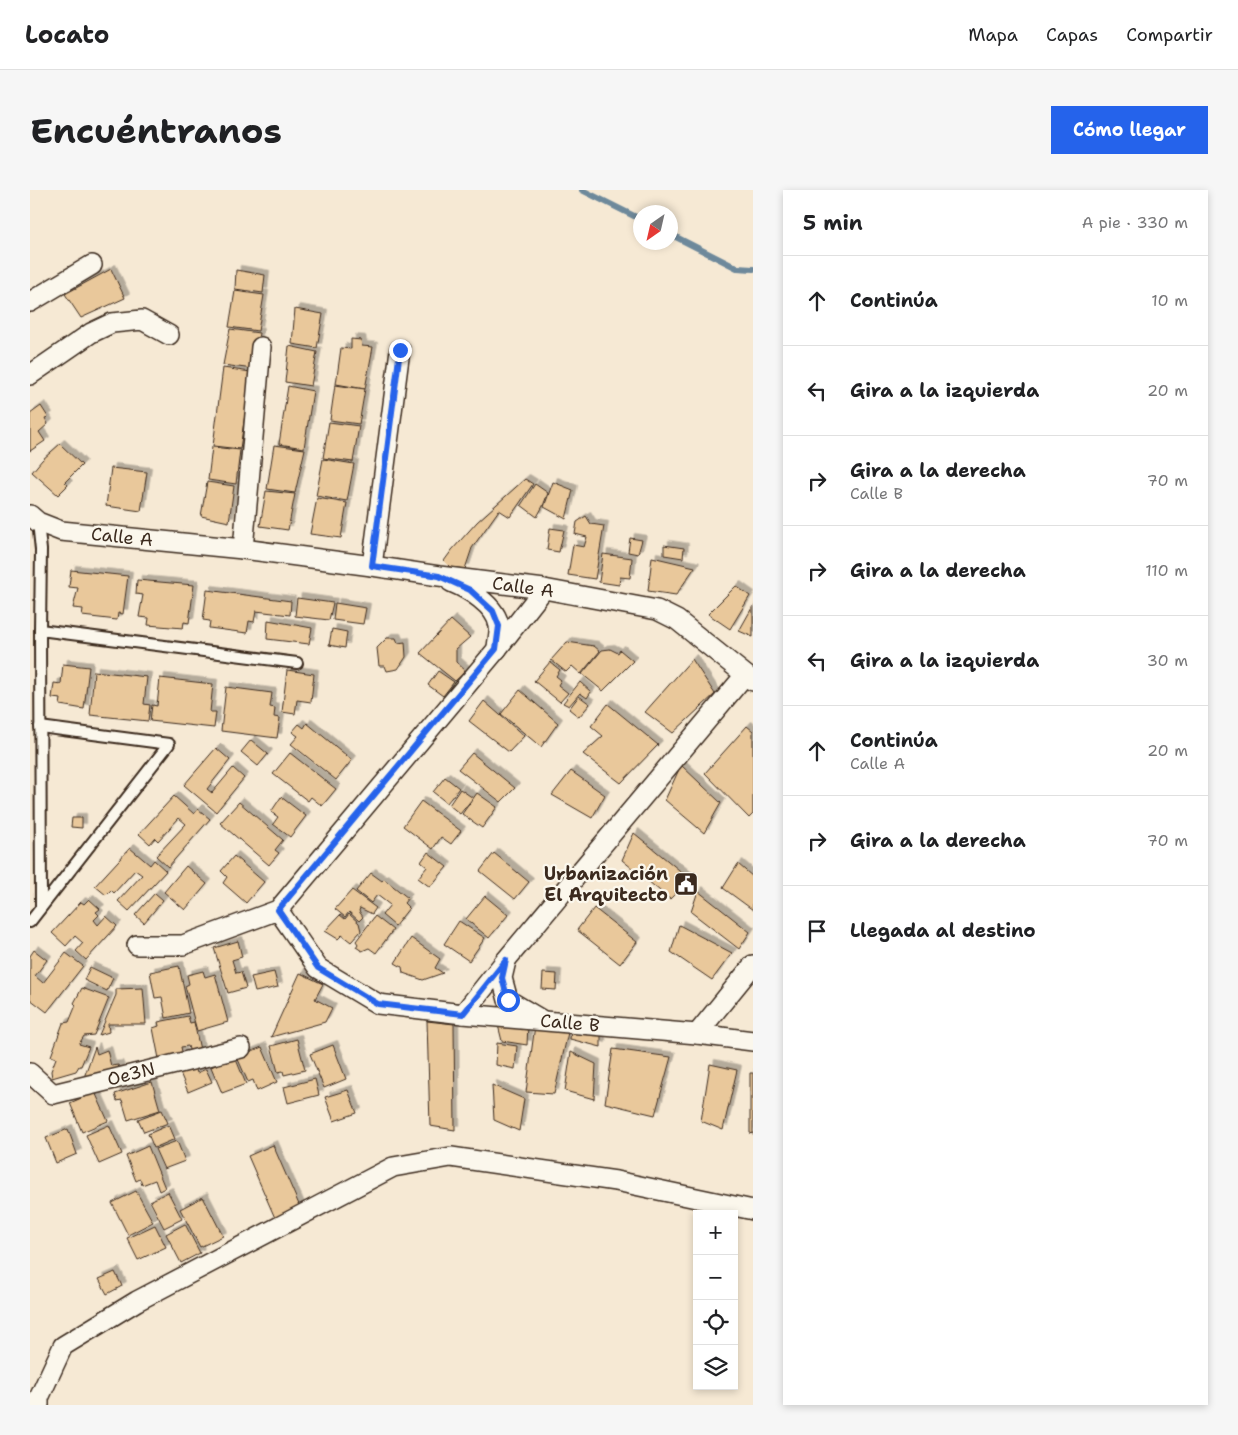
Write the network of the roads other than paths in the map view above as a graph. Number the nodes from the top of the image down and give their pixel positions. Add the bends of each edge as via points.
1 (92, 265) dead end
2 (30, 302) edge
3 (169, 335) dead end
4 (261, 347) dead end
5 (400, 350) dead end
6 (30, 375) edge
7 (34, 519) edge
8 (242, 549) junction
9 (372, 566) junction
10 (439, 576) junction
11 (544, 589) junction
12 (40, 630) junction
13 (496, 649) junction
14 (297, 663) dead end
15 (749, 678) edge
16 (40, 727) junction
17 (41, 906) junction
18 (278, 910) junction
19 (30, 922) edge
20 (137, 946) dead end
21 (506, 960) junction
22 (753, 965) edge
23 (463, 1014) junction
24 (544, 1021) junction
25 (697, 1034) junction
26 (753, 1041) edge
27 (240, 1048) dead end
28 (30, 1072) edge
29 (753, 1210) edge
30 (39, 1405) edge

1 - 2 street
3 - 6 street via 142,320 112,323 91,333
4 - 8 street
5 - 9 street
7 - 8 street, Calle A via 61,531
7 - 12 lane via 41,550
8 - 9 street, Calle A
9 - 10 street, Calle A
10 - 11 street, Calle A
10 - 13 street via 470,590 493,611 499,626
11 - 13 street
11 - 15 street, Calle A via 657,610 677,620
12 - 14 lane
12 - 16 lane
13 - 18 street
15 - 21 street
16 - 17 lane
16 - 17 lane via 169,744
17 - 19 lane
18 - 20 street via 184,945
18 - 23 street, Calle B via 318,968 378,1004
21 - 23 street
21 - 24 street via 502,978 508,1000
22 - 25 street
23 - 24 street, Calle B
24 - 25 street, Calle B
25 - 26 street, Calle B
27 - 28 street, Oe3N via 53,1094
29 - 30 street via 616,1181 451,1157 393,1167 137,1301 63,1346 39,1398

